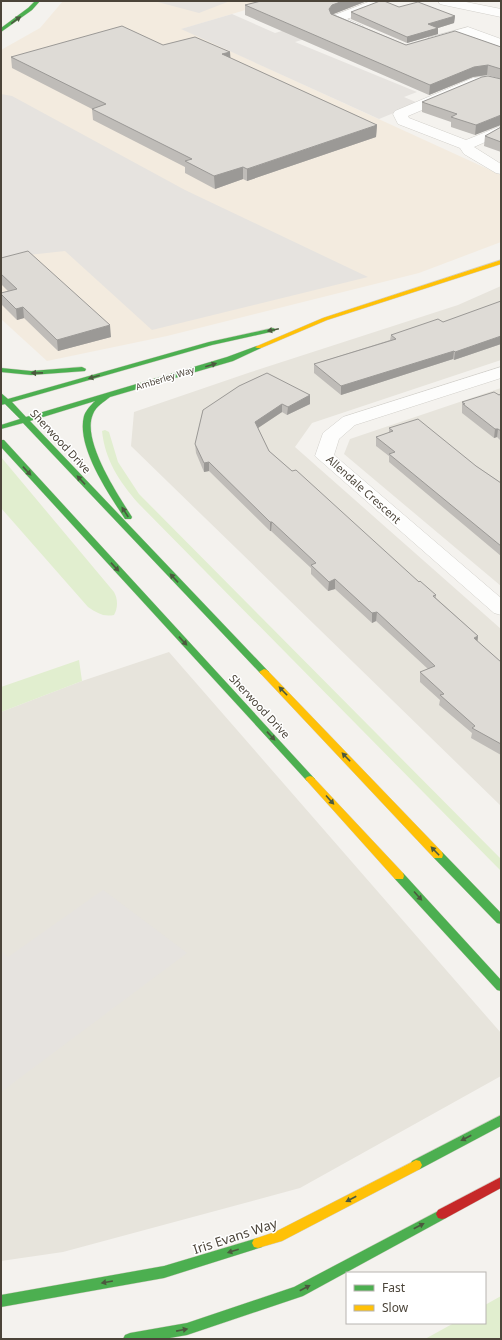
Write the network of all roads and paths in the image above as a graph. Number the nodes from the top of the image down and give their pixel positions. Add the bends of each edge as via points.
1 (38, 1) edge
2 (380, 1) edge
3 (444, 1) edge
4 (501, 13) edge
5 (1, 30) edge
6 (371, 34) edge
7 (501, 42) edge
8 (420, 45) edge
9 (501, 84) edge
10 (501, 130) edge
11 (466, 145) junction
12 (501, 170) edge
13 (501, 262) edge
14 (325, 320) junction
15 (159, 358) junction
16 (1, 370) edge
17 (501, 372) edge
18 (107, 396) junction
19 (3, 400) edge
20 (25, 420) junction
21 (1, 427) edge
22 (1, 442) edge
23 (153, 557) junction
24 (501, 609) edge
25 (481, 899) junction
26 (501, 907) edge
27 (501, 920) edge
28 (501, 987) edge
29 (501, 1120) edge
30 (501, 1182) edge
31 (1, 1301) edge
32 (130, 1339) edge

5 -> 1 main road
2 - 6 street via 336,19
3 - 4 street
7 - 8 street via 468,31
9 - 11 street via 487,80 478,81 400,114 403,121
10 - 11 street
11 - 12 street via 470,151
13 - 14 main road, Amberley Way
14 -> 15 main road, Amberley Way via 211,343
18 -> 14 main road, Amberley Way via 230,359
15 -> 16 main road via 56,372 24,373
15 -> 19 main road, Amberley Way
17 - 24 street, Allendale Crescent via 350,421 330,437 324,456
18 - 20 main road, Amberley Way
23 -> 18 main road via 119,504 89,443 87,417 93,407
19 - 20 main road, Sherwood Drive
20 - 21 main road, Amberley Way
23 -> 20 main road, Sherwood Drive
22 -> 28 main road, Sherwood Drive
25 -> 23 main road, Sherwood Drive
25 - 26 main road
25 - 27 main road, Sherwood Drive
29 -> 31 main road, Iris Evans Way via 278,1237 164,1272
32 -> 30 main road via 187,1329 298,1292

